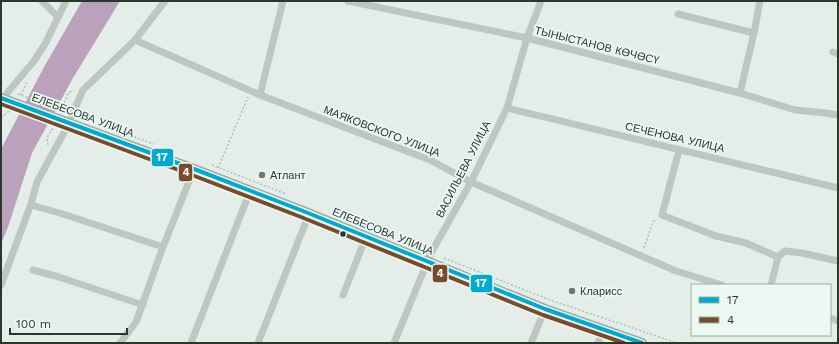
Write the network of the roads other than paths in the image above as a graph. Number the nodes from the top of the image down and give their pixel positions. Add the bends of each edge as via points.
1 (42, 1) edge
2 (66, 1) edge
3 (165, 1) edge
4 (284, 1) edge
5 (348, 1) edge
6 (541, 1) edge
7 (760, 1) edge
8 (678, 14) dead end
9 (58, 17) junction
10 (754, 33) junction
11 (527, 38) junction
12 (135, 40) junction
13 (740, 93) junction
14 (260, 95) junction
15 (2, 101) edge
16 (507, 108) junction
17 (838, 116) edge
18 (61, 119) junction
19 (679, 150) junction
20 (194, 168) junction
21 (471, 182) junction
22 (838, 188) edge
23 (250, 191) junction
24 (30, 205) junction
25 (309, 214) junction
26 (366, 237) junction
27 (163, 247) junction
28 (778, 257) junction
29 (838, 261) edge
30 (427, 262) junction
31 (33, 270) dead end
32 (719, 284) edge
33 (771, 284) edge
34 (1, 285) edge
35 (342, 295) dead end
36 (143, 305) junction
37 (545, 309) junction
38 (604, 330) junction
39 (120, 343) edge
40 (191, 343) edge
41 (258, 343) edge
42 (394, 343) edge
43 (531, 343) edge
44 (598, 343) edge
45 (642, 343) edge

1 - 9 street
2 - 9 street
3 - 12 street
4 - 14 street
5 - 11 street, ТЫНЫСТАНОВ КӨЧӨСҮ
6 - 11 street, ВАСИЛЬЕВА УЛИЦА
7 - 10 street
8 - 10 street
9 - 15 street via 34,62
10 - 13 street
11 - 13 street, ТЫНЫСТАНОВ КӨЧӨСҮ
11 - 16 street, ВАСИЛЬЕВА УЛИЦА
12 - 14 street, МАЯКОВСКОГО УЛИЦА
12 - 18 street via 83,90 73,114
13 - 17 street, ТЫНЫСТАНОВ КӨЧӨСҮ via 795,110
14 - 21 street, МАЯКОВСКОГО УЛИЦА via 430,160
15 - 18 main road, ЕЛЕБЕСОВА УЛИЦА via 22,99
16 - 19 street, СЕЧЕНОВА УЛИЦА
16 - 21 street, ВАСИЛЬЕВА УЛИЦА
18 - 20 main road, ЕЛЕБЕСОВА УЛИЦА
18 - 24 street via 63,135 37,182
19 - 22 street, СЕЧЕНОВА УЛИЦА
19 - 28 street via 662,215 716,236 746,243
20 - 23 main road, ЕЛЕБЕСОВА УЛИЦА
20 - 27 street
21 - 30 street, ВАСИЛЬЕВА УЛИЦА
21 - 32 street, МАЯКОВСКОГО УЛИЦА via 676,271
23 - 25 main road, ЕЛЕБЕСОВА УЛИЦА
23 - 40 street
24 - 27 street
24 - 34 street
25 - 26 main road, ЕЛЕБЕСОВА УЛИЦА
25 - 41 street
26 - 30 main road, ЕЛЕБЕСОВА УЛИЦА
26 - 35 street
27 - 36 street
28 - 29 street via 785,251
28 - 33 street
30 - 37 main road, ЕЛЕБЕСОВА УЛИЦА
30 - 42 street, ВАСИЛЬЕВА УЛИЦА
31 - 36 street
36 - 39 street via 136,322
37 - 38 main road, ЕЛЕБЕСОВА УЛИЦА
37 - 43 street
38 - 44 street
38 - 45 main road, ЕЛЕБЕСОВА УЛИЦА

